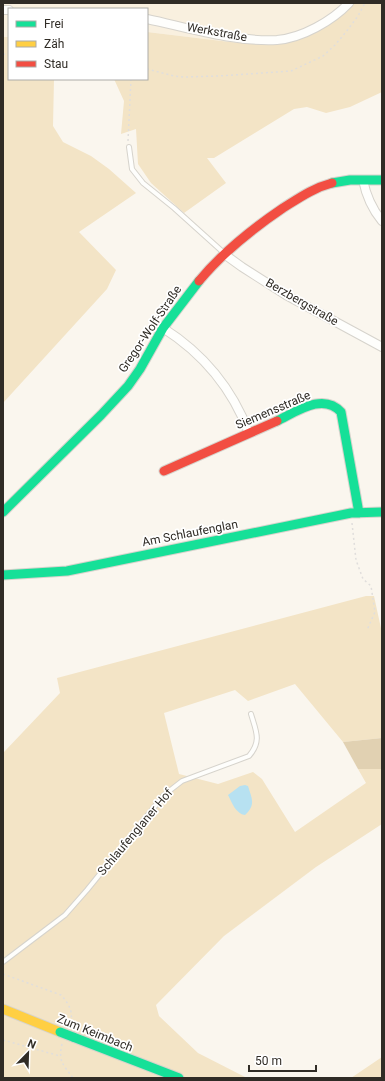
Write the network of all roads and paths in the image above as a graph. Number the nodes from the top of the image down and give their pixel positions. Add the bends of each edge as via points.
1 (349, 3) edge
2 (365, 3) edge
3 (148, 19) edge
4 (148, 68) edge
5 (131, 80) edge
6 (129, 147) joint
7 (363, 180) junction
8 (382, 180) edge
9 (382, 221) edge
10 (224, 254) junction
11 (163, 328) junction
12 (382, 347) edge
13 (249, 433) junction
14 (164, 471) dead end
15 (3, 512) edge
16 (382, 512) edge
17 (355, 513) junction
18 (3, 575) edge
19 (367, 630) dead end
20 (251, 714) dead end
21 (3, 962) edge
22 (3, 974) edge
23 (3, 1009) edge
24 (69, 1025) dead end
25 (66, 1035) junction
26 (3, 1040) edge
27 (60, 1056) junction
28 (73, 1078) edge
29 (179, 1078) edge

1 - 3 street, Werkstraße via 327,22 304,33 278,40 236,38
2 - 4 path via 346,32 323,56 291,70 184,77
5 - 6 path
6 - 10 lane via 132,169 143,183
7 - 8 street, Gregor-Wolf-Straße
7 - 9 street via 368,198
7 - 10 street, Gregor-Wolf-Straße via 342,181 320,186 308,192 268,217
10 - 11 street, Gregor-Wolf-Straße via 208,269
10 - 12 street, Berzbergstraße via 286,295
11 - 13 street via 212,368 232,397
11 - 15 street, Gregor-Wolf-Straße via 137,373 119,396 95,423
13 - 14 street, Siemensstraße
13 - 17 street, Siemensstraße via 316,403 325,402 337,407 341,412
16 - 17 street, Am Schlaufenglan
17 - 18 street, Am Schlaufenglan via 67,571
17 - 19 path via 356,560 363,579 371,586 375,612
20 - 21 lane, Schlaufenglaner Hof via 258,739 255,749 249,756 172,787 65,915
22 - 24 path via 60,995 71,1009 72,1019
23 - 25 street, Zum Keimbach
25 - 27 path
25 - 29 street, Zum Keimbach
26 - 27 path
27 - 28 path

